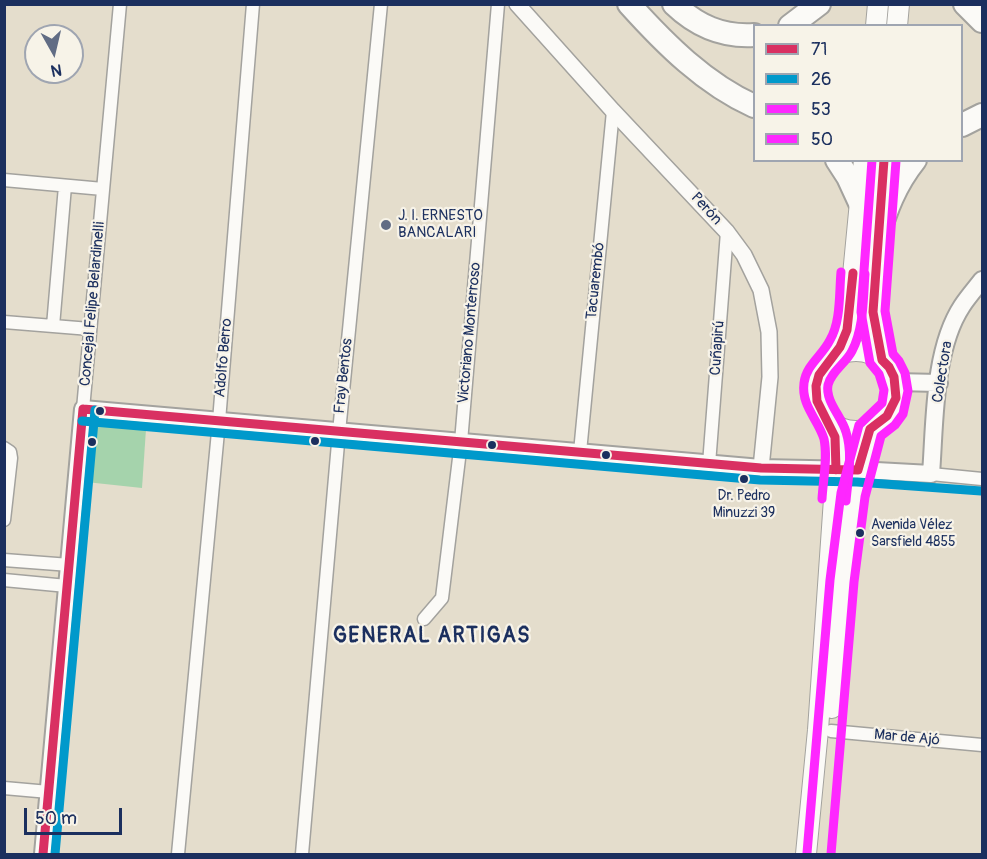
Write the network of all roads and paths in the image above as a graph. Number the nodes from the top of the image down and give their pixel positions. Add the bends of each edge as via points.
1 (120, 4) edge
2 (253, 4) edge
3 (381, 4) edge
4 (498, 4) edge
5 (629, 4) edge
6 (674, 4) edge
7 (819, 4) edge
8 (878, 4) edge
9 (899, 4) edge
10 (965, 4) edge
11 (516, 5) edge
12 (982, 21) edge
13 (793, 24) edge
14 (876, 24) edge
15 (897, 24) edge
16 (753, 35) edge
17 (753, 105) edge
18 (613, 111) junction
19 (982, 115) edge
20 (963, 124) edge
21 (838, 162) edge
22 (864, 162) edge
23 (884, 162) edge
24 (913, 162) edge
25 (4, 180) edge
26 (65, 186) junction
27 (103, 189) junction
28 (860, 203) junction
29 (727, 232) junction
30 (877, 239) junction
31 (982, 280) edge
32 (4, 322) edge
33 (53, 326) junction
34 (90, 329) junction
35 (832, 358) junction
36 (882, 360) junction
37 (895, 382) junction
38 (939, 383) junction
39 (83, 409) junction
40 (219, 421) junction
41 (830, 422) junction
42 (870, 429) junction
43 (339, 432) junction
44 (461, 442) junction
45 (4, 448) edge
46 (580, 452) junction
47 (709, 464) junction
48 (761, 468) junction
49 (836, 470) junction
50 (858, 470) junction
51 (931, 474) junction
52 (982, 479) edge
53 (4, 520) edge
54 (4, 560) edge
55 (70, 565) junction
56 (4, 580) edge
57 (68, 586) junction
58 (424, 619) dead end
59 (831, 731) junction
60 (982, 745) edge
61 (4, 788) edge
62 (49, 792) junction
63 (43, 855) edge
64 (178, 855) edge
65 (302, 855) edge
66 (806, 855) edge
67 (819, 855) edge

1 - 27 street, Concejal Felipe Belardinelli
2 - 40 street, Adolfo Berro
3 - 43 street, Fray Bentos
4 - 44 street, Victoriano Monterroso
5 - 17 highway via 655,34 716,86
6 - 16 highway via 686,16 712,30
7 - 13 highway
8 - 14 main road
9 - 15 main road
10 - 12 highway
11 - 18 street, Perón
18 - 29 street, Perón
18 - 46 street, Tacuarembó
19 - 20 highway
21 - 28 highway
22 - 28 main road
23 - 30 main road
24 - 30 highway via 900,178
25 - 26 street
26 - 27 street
26 - 33 street
27 - 34 street, Concejal Felipe Belardinelli
28 - 35 main road via 848,327
29 - 47 street, Cuñapirú
29 - 48 street, Perón via 755,276 769,332 770,377
30 - 36 main road via 873,312
31 - 38 main road, Colectora via 961,307 946,340
32 - 33 street
33 - 34 street
34 - 39 street, Concejal Felipe Belardinelli
35 - 36 main road via 862,351
35 - 41 main road via 819,374 816,395
36 - 37 main road
37 - 38 main road
37 - 42 main road via 893,408
38 - 51 main road, Colectora
39 - 40 main road
39 - 55 main road, Concejal Felipe Belardinelli
40 - 43 main road
40 - 64 street, Adolfo Berro
41 - 42 main road via 849,431
41 - 49 main road via 836,438
42 - 50 main road
43 - 44 main road
43 - 65 street, Fray Bentos
44 - 46 main road
44 - 58 street, Victoriano Monterroso via 442,598
45 - 53 street via 11,458
46 - 47 main road
47 - 48 main road
48 - 49 main road
49 - 50 main road
49 - 66 main road
50 - 51 main road
50 - 59 main road via 842,581
51 - 52 street
54 - 55 street
55 - 57 main road, Concejal Felipe Belardinelli
56 - 57 street
57 - 62 main road, Concejal Felipe Belardinelli
59 - 60 street, Mar de Ajó
59 - 67 main road
61 - 62 street
62 - 63 main road, Concejal Felipe Belardinelli

